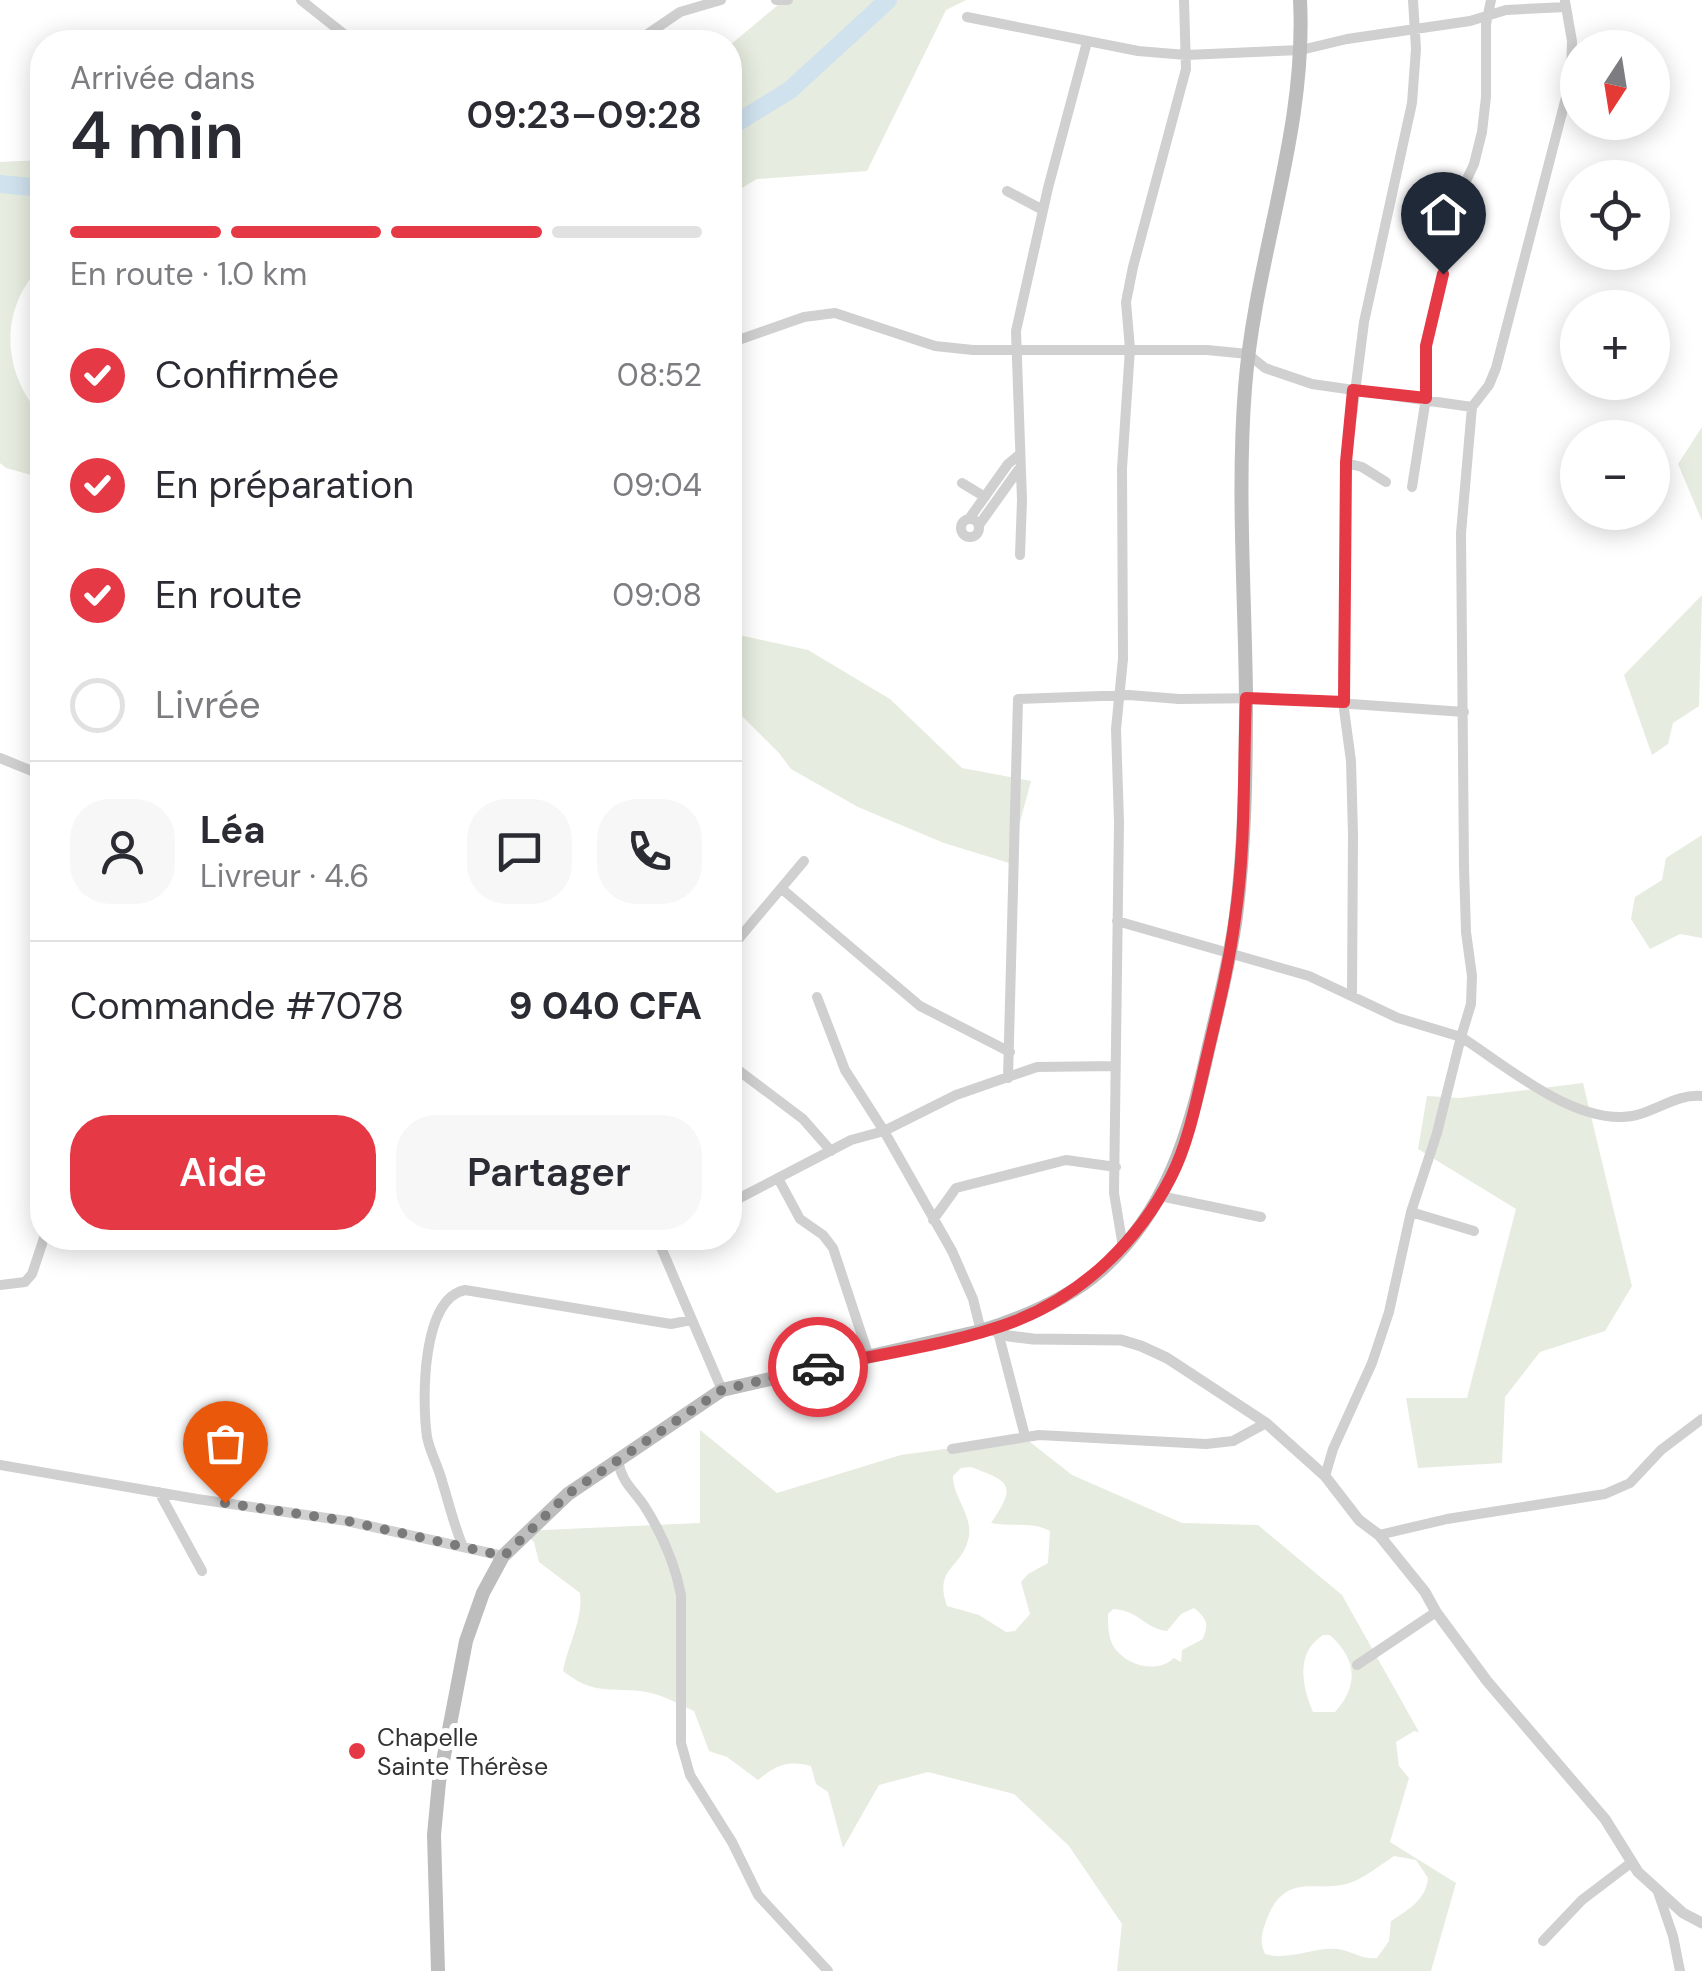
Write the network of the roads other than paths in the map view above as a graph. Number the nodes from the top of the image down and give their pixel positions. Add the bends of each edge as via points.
1 (301, 0) edge
2 (721, 0) edge
3 (776, 0) edge
4 (788, 0) edge
5 (1184, 0) edge
6 (1300, 0) edge
7 (1413, 0) edge
8 (1492, 0) edge
9 (1566, 3) edge
10 (1488, 14) junction
11 (967, 16) dead end
12 (1416, 28) junction
13 (339, 30) edge
14 (654, 30) edge
15 (1087, 42) junction
16 (1301, 50) junction
17 (1186, 55) junction
18 (1007, 191) dead end
19 (1044, 210) junction
20 (742, 339) edge
21 (1130, 349) junction
22 (1015, 352) junction
23 (1248, 354) junction
24 (1353, 390) junction
25 (1426, 398) junction
26 (1472, 407) junction
27 (1020, 454) junction
28 (1346, 462) junction
29 (1020, 469) junction
30 (1386, 482) dead end
31 (962, 483) dead end
32 (1412, 487) dead end
33 (985, 497) junction
34 (1020, 555) dead end
35 (1119, 697) junction
36 (1246, 698) junction
37 (1344, 702) junction
38 (1464, 712) junction
39 (0, 758) edge
40 (30, 771) edge
41 (804, 861) dead end
42 (782, 889) junction
43 (1117, 921) junction
44 (742, 935) edge
45 (1228, 955) junction
46 (1352, 994) junction
47 (818, 998) dead end
48 (1461, 1036) junction
49 (1010, 1052) junction
50 (1115, 1066) junction
51 (742, 1073) edge
52 (1008, 1078) junction
53 (1702, 1096) edge
54 (884, 1131) junction
55 (831, 1151) junction
56 (1116, 1167) junction
57 (779, 1180) junction
58 (1160, 1196) junction
59 (742, 1197) edge
60 (1411, 1212) junction
61 (1261, 1218) dead end
62 (933, 1220) junction
63 (1474, 1231) dead end
64 (1123, 1247) junction
65 (40, 1250) edge
66 (662, 1250) edge
67 (0, 1285) edge
68 (691, 1320) junction
69 (989, 1330) junction
70 (869, 1357) junction
71 (722, 1390) junction
72 (1702, 1420) edge
73 (1266, 1423) junction
74 (1025, 1436) junction
75 (952, 1448) dead end
76 (618, 1461) junction
77 (0, 1465) edge
78 (1325, 1476) junction
79 (159, 1492) junction
80 (1379, 1535) junction
81 (463, 1546) junction
82 (504, 1556) junction
83 (202, 1571) dead end
84 (1436, 1612) junction
85 (1357, 1666) dead end
86 (1632, 1862) junction
87 (1658, 1892) junction
88 (1702, 1924) edge
89 (1543, 1940) dead end
90 (438, 1971) edge
91 (828, 1971) edge
92 (1680, 1971) edge

1 - 13 street
2 - 14 street via 680,12
3 - 4 street
5 - 17 street
6 - 16 main road
7 - 12 street
8 - 10 street
9 - 10 street
9 - 26 street via 1572,78 1496,368
10 - 12 street
10 - 25 street via 1482,132 1426,346
11 - 15 street
12 - 16 street
12 - 24 street via 1408,134
15 - 17 street
15 - 19 street
16 - 17 street
16 - 23 main road via 1294,130
17 - 21 street via 1126,302
18 - 19 street
19 - 22 street
20 - 22 street via 835,313 935,346
21 - 22 street
21 - 23 street
21 - 35 street
22 - 27 street
23 - 24 street via 1265,368
23 - 36 main road
24 - 25 street
24 - 28 street
25 - 26 street
25 - 32 street
26 - 38 street via 1462,533
27 - 29 street
27 - 33 street
28 - 30 street
28 - 37 street
29 - 33 street via 974,522
29 - 34 street
31 - 33 street
35 - 36 street
35 - 43 street
35 - 49 street via 1018,700
36 - 37 street
36 - 45 main road via 1240,868
37 - 38 street
37 - 46 street via 1353,835
38 - 48 street via 1472,976
39 - 40 street
41 - 42 street
42 - 44 street
42 - 49 street via 920,1006
43 - 45 street
43 - 50 street
45 - 46 street
45 - 58 main road via 1193,1112
46 - 48 street via 1398,1018
47 - 54 street via 845,1070
48 - 53 street via 1544,1092 1600,1114 1642,1114
48 - 60 street
49 - 52 street
50 - 52 street via 1037,1068
50 - 56 street
51 - 55 street via 803,1119
52 - 54 street
54 - 55 street
54 - 62 street
55 - 57 street
56 - 62 street via 1066,1160 956,1188
56 - 64 street
57 - 59 street
57 - 70 street via 800,1218 833,1248
58 - 61 street
58 - 64 main road
60 - 63 street
60 - 78 street via 1389,1312
62 - 69 street
64 - 69 main road via 1069,1292
65 - 67 street via 25,1282
66 - 68 street
68 - 71 street
68 - 81 street via 671,1324 465,1290 450,1297 427,1355 427,1436
69 - 70 main road
69 - 73 street via 1141,1346
69 - 74 street
70 - 71 main road
71 - 76 main road
72 - 80 street via 1630,1483 1605,1494
73 - 74 street via 1233,1442 1206,1444
73 - 78 street
74 - 75 street
76 - 82 main road via 552,1507
76 - 91 street via 677,1576 681,1743 690,1775 758,1895
77 - 79 street
78 - 80 street
79 - 81 street
79 - 83 street
80 - 84 street
81 - 82 street
82 - 90 main road via 466,1642 439,1782
84 - 85 street
84 - 86 street via 1605,1819
86 - 87 street
86 - 89 street
87 - 88 street
87 - 92 street

